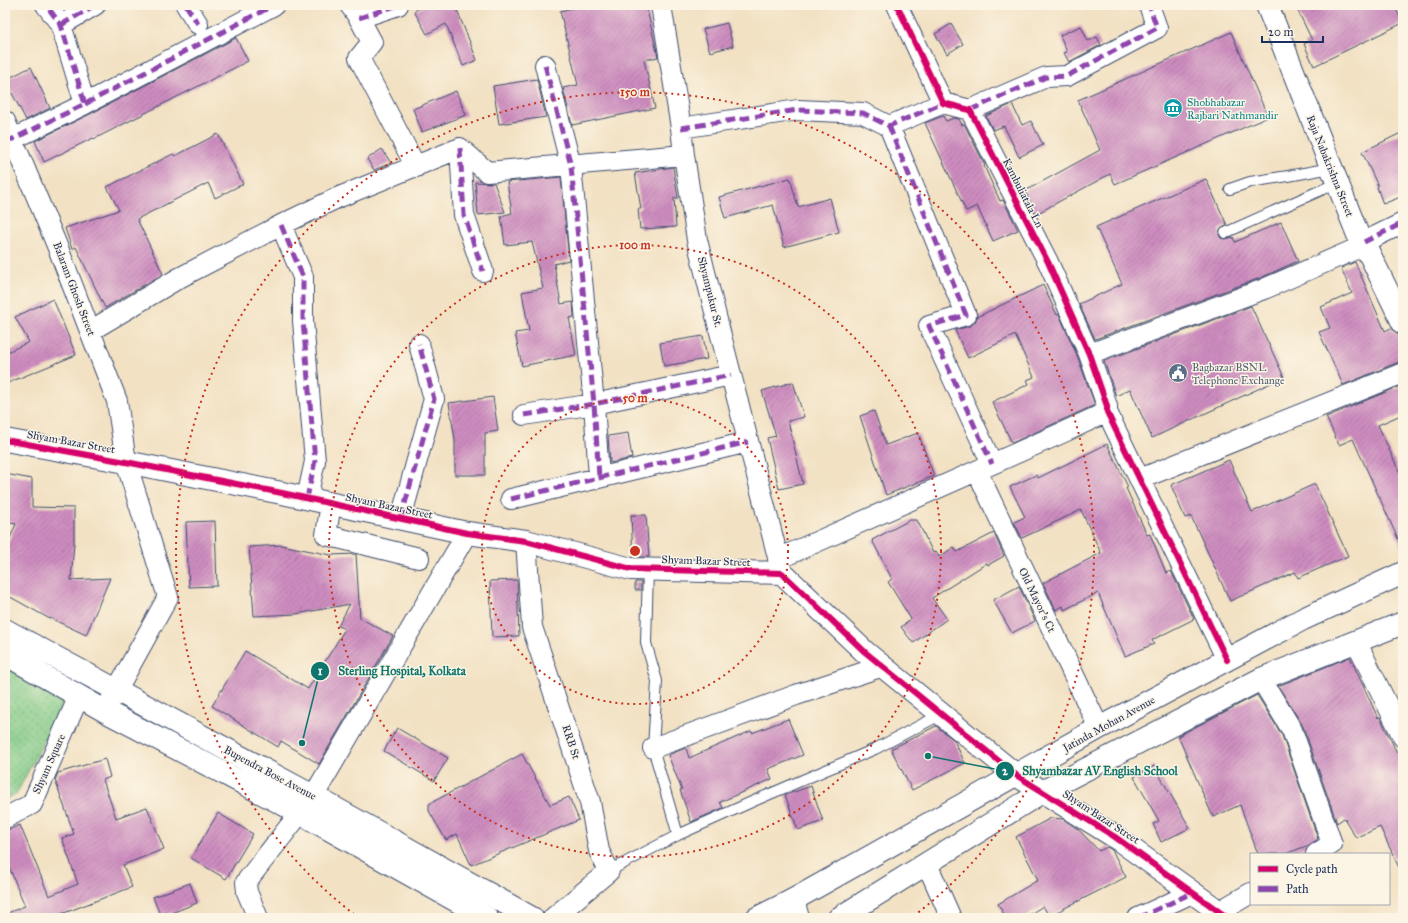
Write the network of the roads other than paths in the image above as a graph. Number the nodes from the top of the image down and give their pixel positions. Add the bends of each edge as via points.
1 (46, 5) edge
2 (95, 5) edge
3 (186, 5) edge
4 (274, 5) edge
5 (398, 5) edge
6 (661, 5) edge
7 (897, 5) edge
8 (1149, 5) edge
9 (1266, 5) edge
10 (354, 11) edge
11 (198, 24) dead end
12 (61, 25) junction
13 (545, 65) dead end
14 (943, 103) junction
15 (84, 104) junction
16 (970, 110) junction
17 (889, 126) junction
18 (681, 128) junction
19 (8, 133) edge
20 (460, 148) junction
21 (684, 155) junction
22 (571, 166) junction
23 (416, 167) junction
24 (1334, 175) junction
25 (1230, 189) dead end
26 (1403, 223) edge
27 (281, 225) junction
28 (1225, 233) dead end
29 (1364, 244) junction
30 (483, 271) dead end
31 (1403, 323) edge
32 (90, 331) junction
33 (419, 344) dead end
34 (1089, 354) junction
35 (1403, 373) edge
36 (731, 375) junction
37 (594, 404) junction
38 (1107, 412) junction
39 (524, 415) dead end
40 (5, 440) edge
41 (748, 442) junction
42 (126, 462) junction
43 (984, 468) junction
44 (599, 477) junction
45 (1140, 479) junction
46 (307, 498) junction
47 (511, 499) dead end
48 (331, 503) junction
49 (401, 518) junction
50 (467, 533) junction
51 (526, 541) junction
52 (419, 558) dead end
53 (780, 566) junction
54 (648, 569) junction
55 (1403, 573) edge
56 (1403, 623) edge
57 (5, 630) edge
58 (1356, 641) junction
59 (5, 654) edge
60 (1227, 660) junction
61 (883, 666) junction
62 (1261, 679) junction
63 (117, 691) junction
64 (79, 696) junction
65 (105, 711) junction
66 (940, 714) junction
67 (1099, 728) junction
68 (1403, 737) edge
69 (653, 748) junction
70 (1016, 775) junction
71 (1042, 792) junction
72 (313, 796) junction
73 (300, 813) junction
74 (5, 818) edge
75 (678, 835) junction
76 (1318, 853) edge
77 (927, 864) junction
78 (609, 871) junction
79 (1192, 893) junction
80 (1250, 893) edge
81 (796, 909) edge
82 (1224, 915) edge
83 (258, 918) edge
84 (487, 918) edge
85 (532, 918) edge
86 (553, 918) edge
87 (757, 918) edge
88 (838, 918) edge
89 (951, 918) edge
90 (1138, 918) edge

1 - 12 street
2 - 12 street
3 - 11 street
4 - 15 street
5 - 10 street
6 - 18 street, Shyampukur St.
7 - 14 street
8 - 16 street via 1157,28 1067,76 1046,77
9 - 24 main road, Raja Nabakrishna Street
10 - 23 street via 372,42 359,58
12 - 15 street
13 - 22 street
14 - 16 street
14 - 17 street
15 - 19 street
16 - 34 street, Kambuliatala Ln via 1048,262
17 - 18 street via 863,112 798,110
17 - 43 street, Old Mayor's Ct via 966,315 929,326
18 - 21 street, Shyampukur St.
19 - 32 street, Balaram Ghosh Street via 58,248
20 - 22 street via 487,172
20 - 23 street
20 - 30 street via 464,215
21 - 22 street
21 - 36 street, Shyampukur St. via 698,240
22 - 37 street
23 - 27 street via 337,198
24 - 25 lane via 1288,176 1250,182
24 - 28 lane
24 - 29 main road, Raja Nabakrishna Street
26 - 29 street
27 - 32 street via 179,278
27 - 46 street via 303,277 303,321 315,461
29 - 31 main road, Raja Nabakrishna Street
29 - 34 street via 1264,289
32 - 42 street, Balaram Ghosh Street via 118,401
33 - 49 street via 434,399
34 - 38 street, Kambuliatala Ln
35 - 45 street
36 - 37 street
36 - 41 street, Shyampukur St.
37 - 39 street
37 - 44 street
38 - 43 street
38 - 45 street, Kambuliatala Ln
40 - 42 main road, Shyam Bazar Street
41 - 44 street
41 - 53 street, Shyampukur St.
42 - 46 main road, Shyam Bazar Street
42 - 63 street, Balaram Ghosh Street via 168,597
43 - 53 street
43 - 67 street, Old Mayor's Ct
44 - 47 street
45 - 60 street, Kambuliatala Ln
46 - 48 main road, Shyam Bazar Street
48 - 49 main road, Shyam Bazar Street
48 - 52 street via 326,536
49 - 50 main road, Shyam Bazar Street
50 - 51 main road, Shyam Bazar Street
50 - 72 street
51 - 54 main road, Shyam Bazar Street via 631,569
51 - 78 street, RRB St via 532,627 590,802 599,851
53 - 54 main road, Shyam Bazar Street
53 - 61 main road, Shyam Bazar Street via 865,652
54 - 69 lane via 646,643 656,681
55 - 60 main road, Jatinda Mohan Avenue via 1303,619
56 - 58 main road
57 - 63 main road, Bupendra Bose Avenue
58 - 62 main road
58 - 68 street
59 - 64 main road, Bupendra Bose Avenue
60 - 67 main road, Jatinda Mohan Avenue
61 - 66 main road, Shyam Bazar Street
61 - 69 street
62 - 71 main road
62 - 76 street via 1292,730 1332,844
63 - 65 street, Balaram Ghosh Street
63 - 72 main road, Bupendra Bose Avenue
64 - 65 main road, Bupendra Bose Avenue
64 - 74 street, Shyam Square via 32,804
65 - 73 main road, Bupendra Bose Avenue
66 - 70 main road, Shyam Bazar Street
66 - 75 lane via 875,749
67 - 70 main road, Jatinda Mohan Avenue
69 - 75 lane
70 - 71 main road, Shyam Bazar Street
70 - 81 main road, Jatinda Mohan Avenue
71 - 77 main road
71 - 79 main road, Shyam Bazar Street via 1115,837
72 - 73 street
72 - 85 main road, Bupendra Bose Avenue
73 - 83 street via 246,882 247,892
73 - 84 main road, Bupendra Bose Avenue
75 - 78 lane
77 - 88 main road
77 - 89 street
78 - 86 street
79 - 82 main road, Shyam Bazar Street
79 - 90 street
80 - 82 street
81 - 87 main road, Jatinda Mohan Avenue

